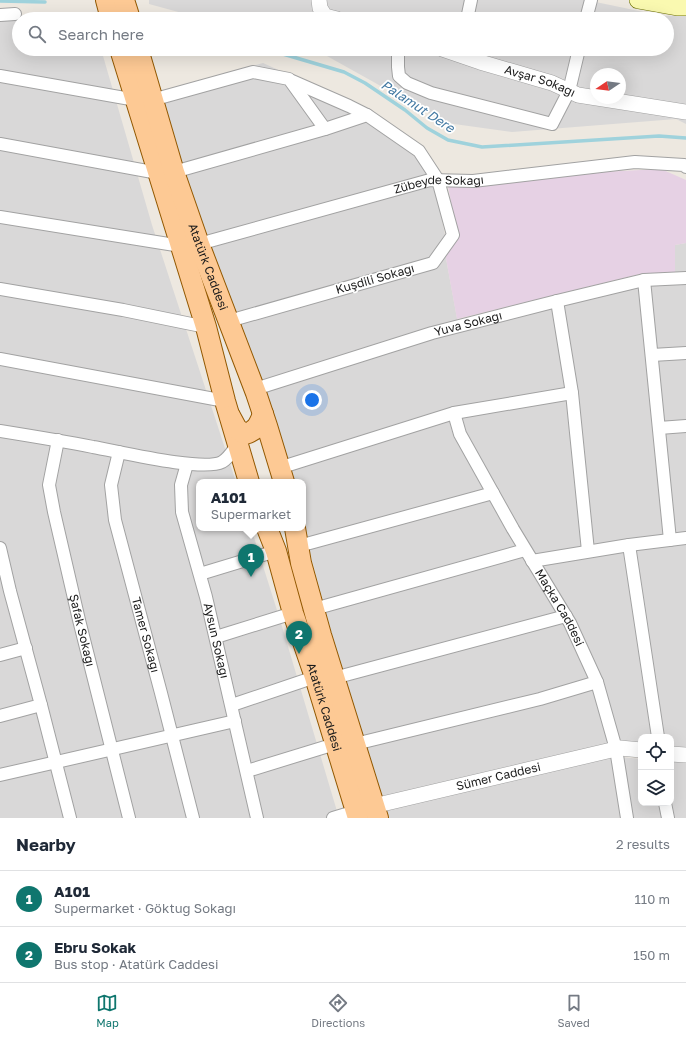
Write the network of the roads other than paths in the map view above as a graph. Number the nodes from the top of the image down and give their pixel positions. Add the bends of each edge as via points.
1 (106, 0) edge
2 (319, 0) edge
3 (471, 0) edge
4 (591, 0) edge
5 (638, 0) edge
6 (686, 7) edge
7 (124, 9) edge
8 (322, 12) edge
9 (468, 12) edge
10 (588, 12) edge
11 (12, 14) edge
12 (0, 15) edge
13 (123, 56) edge
14 (139, 56) edge
15 (398, 56) edge
16 (471, 56) edge
17 (577, 56) edge
18 (0, 76) edge
19 (289, 79) junction
20 (569, 91) junction
21 (144, 100) junction
22 (686, 112) edge
23 (367, 115) junction
24 (325, 129) junction
25 (0, 144) edge
26 (686, 166) edge
27 (166, 173) junction
28 (438, 180) junction
29 (0, 217) edge
30 (190, 245) junction
31 (686, 278) edge
32 (644, 280) junction
33 (0, 288) edge
34 (557, 301) junction
35 (229, 321) junction
36 (206, 327) junction
37 (686, 353) edge
38 (652, 354) junction
39 (0, 359) edge
40 (254, 389) junction
41 (572, 393) junction
42 (227, 409) junction
43 (454, 413) junction
44 (263, 414) junction
45 (686, 426) edge
46 (659, 428) junction
47 (0, 431) edge
48 (58, 440) junction
49 (238, 444) junction
50 (119, 452) junction
51 (187, 464) junction
52 (277, 478) edge
53 (248, 479) edge
54 (493, 493) junction
55 (268, 531) edge
56 (297, 537) edge
57 (686, 538) edge
58 (670, 540) junction
59 (629, 545) junction
60 (0, 548) edge
61 (525, 550) junction
62 (276, 551) junction
63 (588, 551) junction
64 (532, 561) junction
65 (200, 574) junction
66 (5, 592) edge
67 (314, 609) junction
68 (293, 613) junction
69 (566, 616) junction
70 (216, 637) junction
71 (26, 648) junction
72 (0, 655) edge
73 (325, 677) junction
74 (597, 682) junction
75 (41, 705) junction
76 (232, 705) junction
77 (0, 716) edge
78 (234, 721) junction
79 (658, 734) edge
80 (172, 735) junction
81 (335, 744) junction
82 (355, 744) junction
83 (113, 749) junction
84 (616, 750) junction
85 (638, 750) edge
86 (674, 754) edge
87 (686, 755) edge
88 (56, 762) junction
89 (247, 771) junction
90 (0, 775) edge
91 (666, 806) edge
92 (366, 813) edge
93 (70, 818) edge
94 (129, 818) edge
95 (193, 818) edge
96 (257, 818) edge
97 (333, 818) edge
98 (627, 818) edge
99 (668, 818) edge

1 - 7 main road
2 - 8 street
3 - 9 street
4 - 10 street
5 - 6 main road
11 - 12 street
13 - 21 main road, Atatürk Caddesi
14 - 21 main road, Atatürk Caddesi
15 - 20 street via 400,76 431,93 552,124
16 - 20 street, Avşar Sokağı
17 - 20 street
18 - 21 street
19 - 21 street via 253,72
19 - 23 street
19 - 24 street
20 - 22 street, Avşar Sokağı via 578,95
21 - 27 main road, Atatürk Caddesi
23 - 24 street
23 - 28 street via 419,151
24 - 27 street
25 - 27 street
26 - 28 street, Zübeyde Sokağı via 635,162 473,181
27 - 30 main road, Atatürk Caddesi
28 - 30 street, Zübeyde Sokağı via 430,180
28 - 35 street, Kuşdili Sokağı via 453,235 433,263
29 - 30 street
30 - 35 main road, Atatürk Caddesi
30 - 36 main road, Atatürk Caddesi
31 - 32 street, Yuva Sokağı
32 - 34 street, Yuva Sokağı
32 - 38 street
33 - 36 street
34 - 40 street, Yuva Sokağı via 432,333
34 - 41 street
35 - 40 main road, Atatürk Caddesi
36 - 42 main road, Atatürk Caddesi
37 - 38 street
38 - 46 street
39 - 42 street
40 - 44 main road, Atatürk Caddesi
41 - 43 street
41 - 63 street
42 - 44 main road via 237,429 245,434 253,432 258,427
42 - 49 main road, Atatürk Caddesi
43 - 52 street
43 - 54 street, Maçka Caddesi via 460,434
44 - 52 main road, Atatürk Caddesi
45 - 46 street
46 - 58 street
47 - 48 street
48 - 50 street
48 - 83 street, Şafak Sokağı via 49,485 79,620
49 - 51 street via 222,462
49 - 53 main road, Atatürk Caddesi
50 - 51 street
50 - 80 street, Tamer Sokağı via 111,485 115,520
51 - 65 street, Aysun Sokağı via 181,486 182,512
54 - 56 street
54 - 61 street, Maçka Caddesi
55 - 62 main road, Atatürk Caddesi
56 - 67 main road, Atatürk Caddesi via 301,563
57 - 58 street
58 - 59 street
59 - 63 street
59 - 79 street
60 - 66 street
61 - 64 street, Maçka Caddesi
61 - 67 street
62 - 65 street
62 - 68 main road, Atatürk Caddesi
63 - 64 street
64 - 69 street, Maçka Caddesi
65 - 70 street, Aysun Sokağı
66 - 71 street
67 - 73 main road, Atatürk Caddesi
68 - 70 street
68 - 73 main road, Atatürk Caddesi
69 - 73 street
69 - 74 street, Maçka Caddesi
70 - 76 street, Aysun Sokağı
71 - 72 street
71 - 75 street
73 - 76 street
73 - 81 main road, Atatürk Caddesi
73 - 82 main road, Atatürk Caddesi
74 - 82 street via 540,699
74 - 84 street, Maçka Caddesi
75 - 77 street
75 - 88 street
76 - 78 street, Aysun Sokağı
78 - 80 street
78 - 89 street, Aysun Sokağı
80 - 83 street
80 - 95 street, Tamer Sokağı
81 - 89 street
81 - 92 main road, Atatürk Caddesi
82 - 92 main road, Atatürk Caddesi
83 - 88 street
83 - 94 street, Şafak Sokağı
84 - 85 street, Sümer Caddesi
84 - 92 street, Sümer Caddesi
84 - 98 street, Maçka Caddesi
86 - 87 street
88 - 90 street
88 - 93 street
89 - 96 street, Aysun Sokağı
91 - 99 street
92 - 97 street

